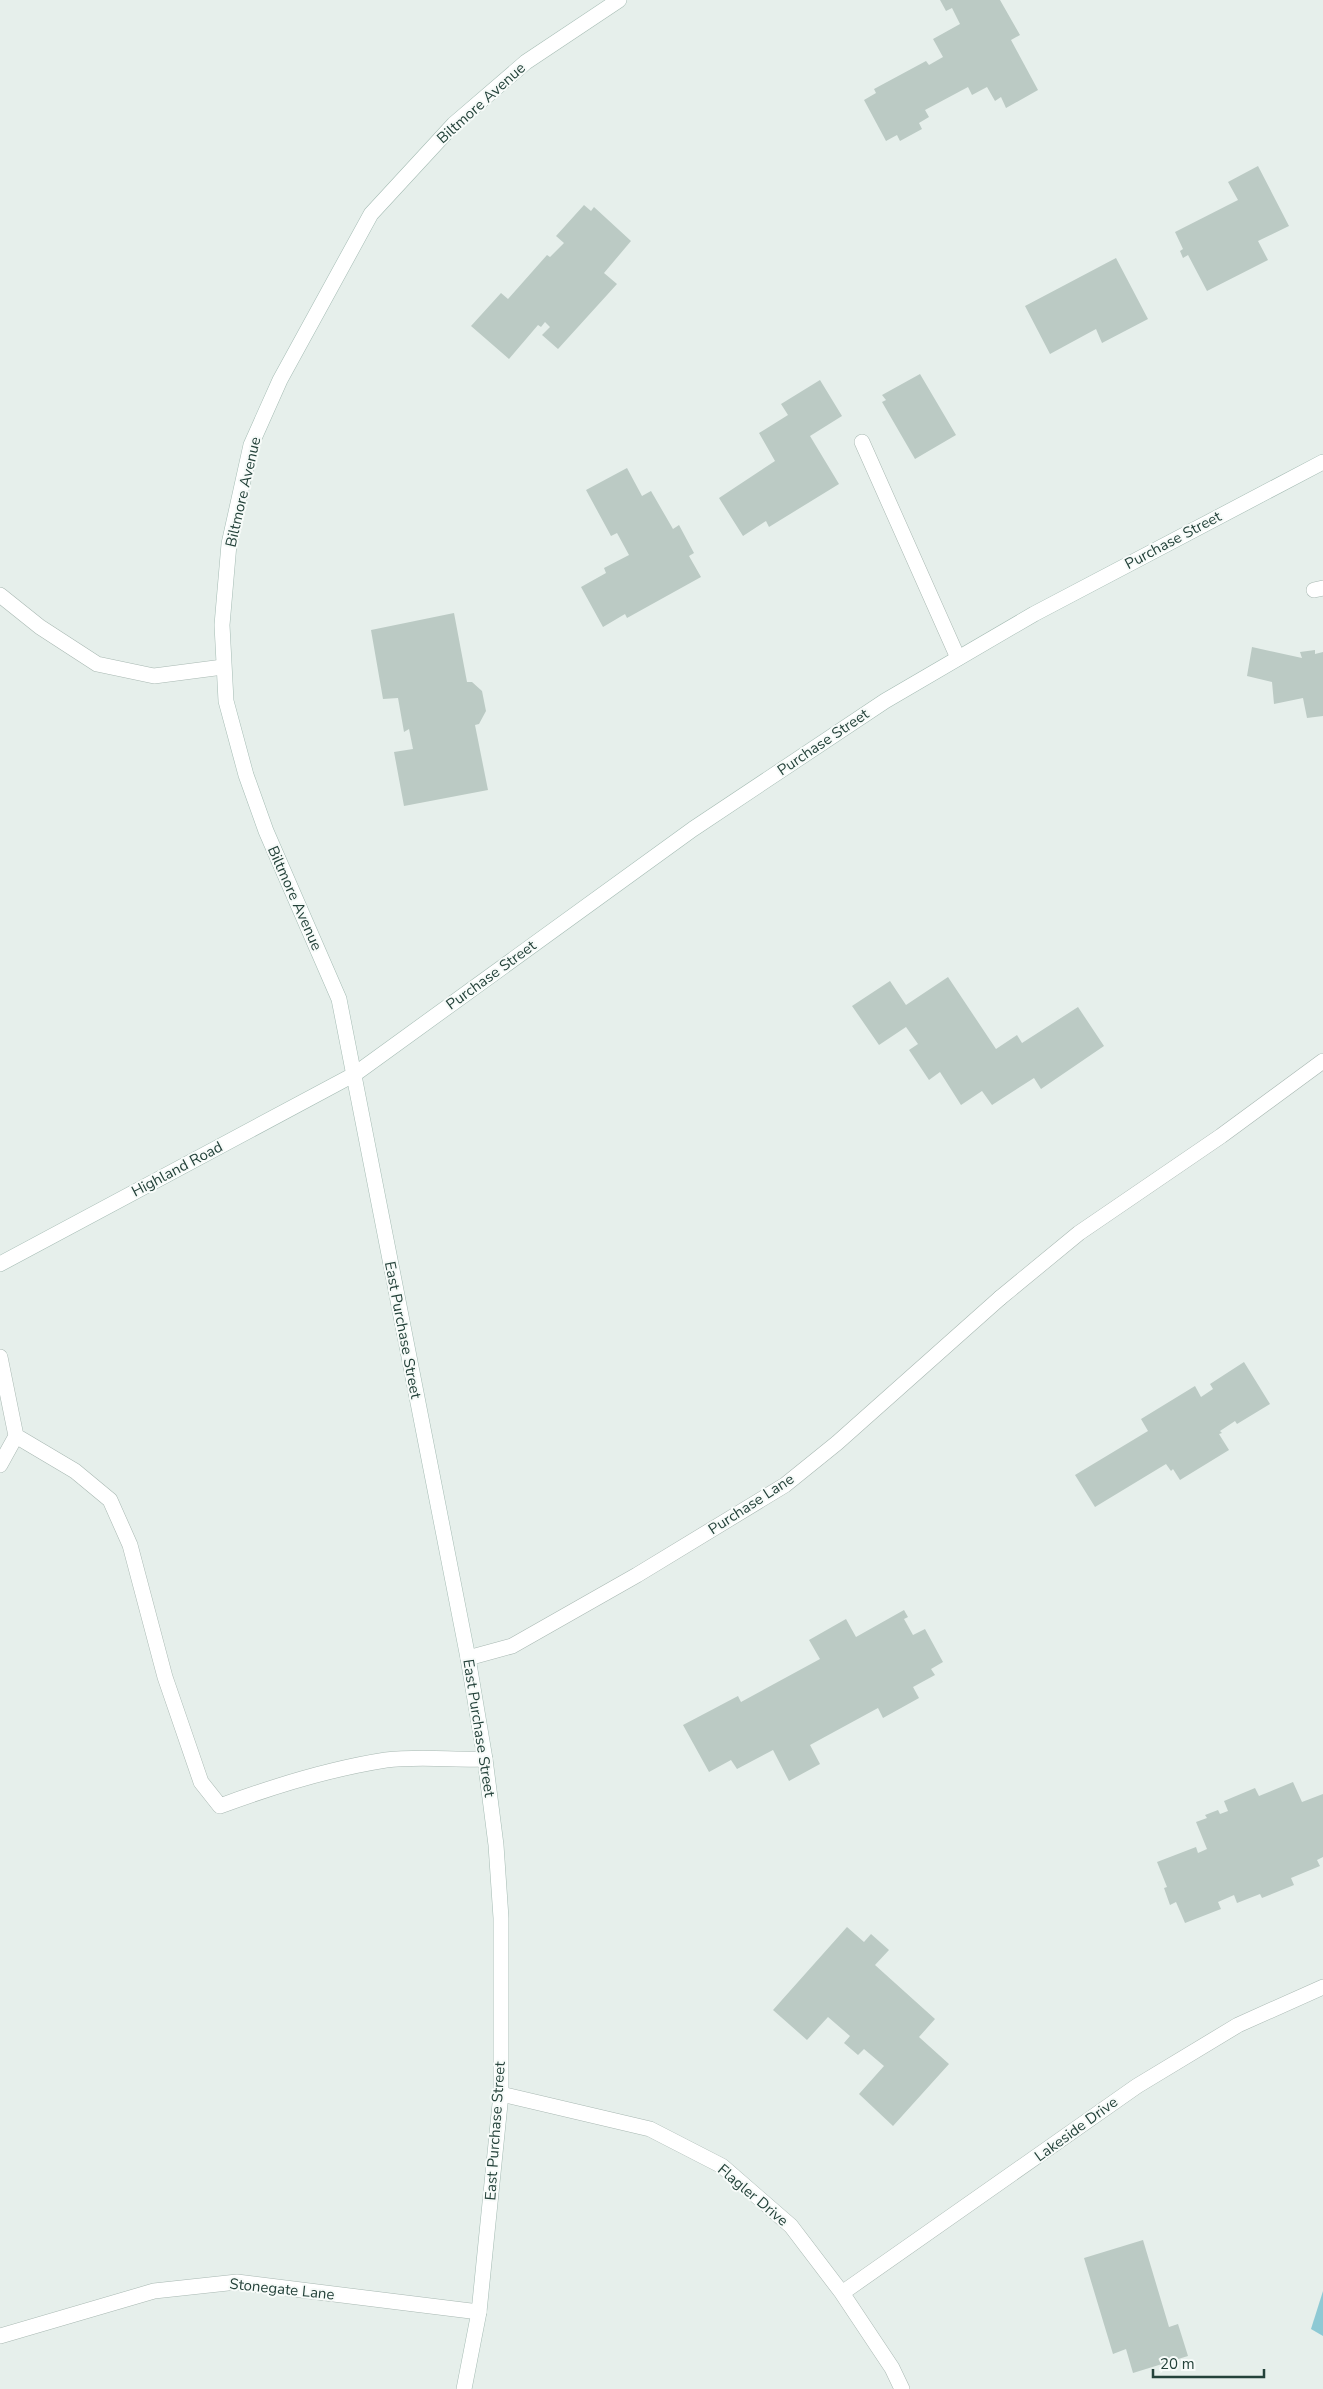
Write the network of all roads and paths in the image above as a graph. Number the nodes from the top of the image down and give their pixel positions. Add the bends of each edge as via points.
1 (619, 0) edge
2 (862, 442) dead end
3 (1323, 462) edge
4 (0, 595) edge
5 (958, 658) junction
6 (223, 667) junction
7 (1323, 1061) edge
8 (355, 1074) junction
9 (0, 1264) edge
10 (0, 1356) edge
11 (16, 1436) junction
12 (0, 1465) edge
13 (468, 1658) junction
14 (485, 1760) junction
15 (1323, 1987) edge
16 (501, 2094) junction
17 (842, 2293) junction
18 (479, 2312) junction
19 (0, 2336) edge
20 (464, 2389) edge
21 (902, 2389) edge

1 - 6 street, Biltmore Avenue via 526,62 454,124 371,214 280,380 251,445 230,544 222,625
2 - 5 street
3 - 5 street, Purchase Street
4 - 6 street via 40,627 97,664 154,676
5 - 8 street, Purchase Street via 885,701 693,829
6 - 8 street, Biltmore Avenue via 226,702 246,775 266,832 339,999
7 - 13 street, Purchase Lane via 1079,1232 785,1485 512,1646
8 - 9 street, Highland Road
8 - 13 street, East Purchase Street
10 - 11 street
11 - 12 street
11 - 14 street via 75,1471 110,1500 130,1545 165,1676 201,1782 220,1806 328,1771 388,1760
13 - 14 street, East Purchase Street
14 - 16 street, East Purchase Street via 501,1918
15 - 17 street, Lakeside Drive via 1238,2025 1136,2086
16 - 17 street, Flagler Drive via 650,2129 722,2166 791,2226
16 - 18 street, East Purchase Street
17 - 21 street, Flagler Drive via 892,2368
18 - 19 street, Stonegate Lane via 237,2282 154,2291
18 - 20 street, East Purchase Street

